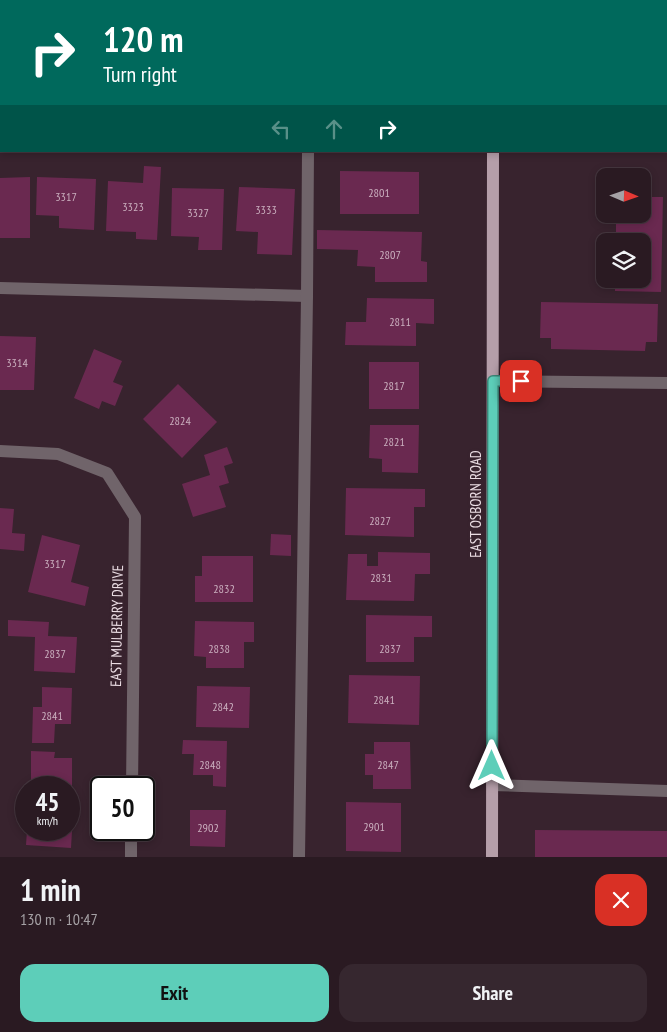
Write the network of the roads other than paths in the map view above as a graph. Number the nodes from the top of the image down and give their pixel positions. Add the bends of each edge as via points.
1 (308, 152) edge
2 (493, 152) edge
3 (0, 288) edge
4 (307, 296) junction
5 (493, 381) junction
6 (667, 383) edge
7 (0, 451) edge
8 (132, 776) edge
9 (492, 786) junction
10 (667, 791) edge
11 (131, 841) edge
12 (131, 857) edge
13 (299, 857) edge
14 (492, 857) edge

1 - 4 street
2 - 5 main road, EAST OSBORN ROAD
3 - 4 street
4 - 13 street
5 - 6 street
5 - 9 main road, EAST OSBORN ROAD
7 - 8 street, EAST MULBERRY DRIVE via 58,454 107,473 135,517
9 - 10 street
9 - 14 main road, EAST OSBORN ROAD
11 - 12 street

